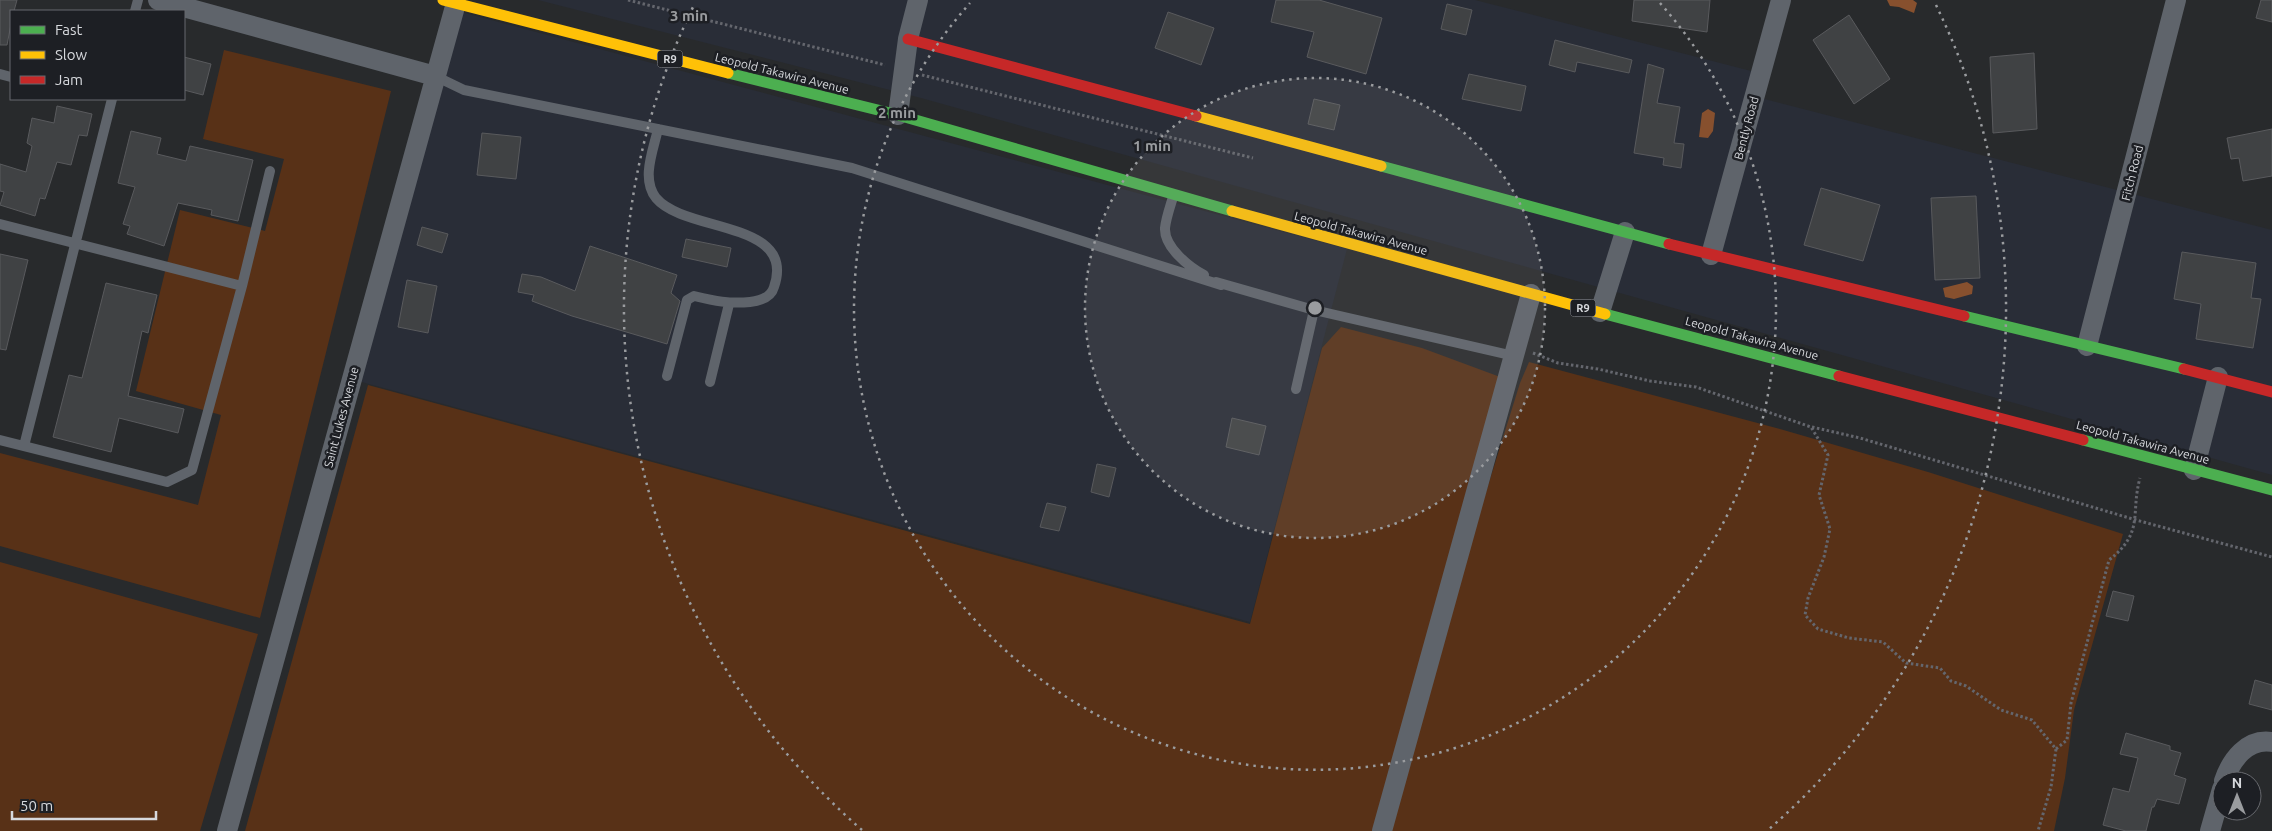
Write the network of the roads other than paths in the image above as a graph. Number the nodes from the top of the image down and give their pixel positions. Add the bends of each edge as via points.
1 (158, 0) edge
2 (918, 0) edge
3 (1781, 0) edge
4 (2176, 0) edge
5 (450, 2) edge
6 (908, 39) junction
7 (435, 76) junction
8 (112, 100) edge
9 (898, 115) junction
10 (658, 129) junction
11 (270, 171) dead end
12 (1173, 196) junction
13 (0, 224) edge
14 (1625, 232) junction
15 (74, 243) junction
16 (1711, 255) junction
17 (1221, 285) junction
18 (242, 286) junction
19 (1531, 294) junction
20 (729, 304) junction
21 (1314, 310) junction
22 (1600, 312) junction
23 (2087, 346) junction
24 (1515, 353) junction
25 (667, 376) dead end
26 (2218, 377) junction
27 (710, 382) dead end
28 (1296, 389) dead end
29 (2272, 392) edge
30 (0, 440) edge
31 (24, 446) junction
32 (2194, 470) junction
33 (2272, 490) edge
34 (2272, 742) edge
35 (2228, 771) edge
36 (227, 831) edge
37 (1382, 831) edge

1 - 7 street
2 - 6 street
3 - 16 street, Bently Road
4 - 23 street, Fitch Road
5 - 7 street, Saint Lukes Avenue
5 - 9 main road, Leopold Takawira Avenue / R9
6 - 9 street
6 - 14 main road
7 - 10 lane via 464,90
7 - 36 street, Saint Lukes Avenue
8 - 15 lane
9 - 12 main road, Leopold Takawira Avenue / R9
10 - 17 lane via 852,168
10 - 20 lane via 648,175 648,186 657,199 675,213 761,241 774,252 778,268 774,290 761,301
11 - 18 lane
12 - 17 lane via 1165,230 1170,246 1194,270
12 - 19 main road, Leopold Takawira Avenue / R9
13 - 15 lane
14 - 16 main road
14 - 22 street
15 - 18 lane
15 - 31 lane
16 - 23 main road
17 - 21 lane
18 - 31 lane via 192,470 167,482
19 - 22 main road, Leopold Takawira Avenue / R9
19 - 24 street
20 - 25 lane via 694,296 687,300
20 - 27 lane
21 - 24 lane
21 - 28 lane
22 - 32 main road, Leopold Takawira Avenue / R9
23 - 26 main road
24 - 37 street
26 - 29 main road
26 - 32 street
30 - 31 lane
32 - 33 main road, Leopold Takawira Avenue / R9
34 - 35 street via 2248,746 2231,763

